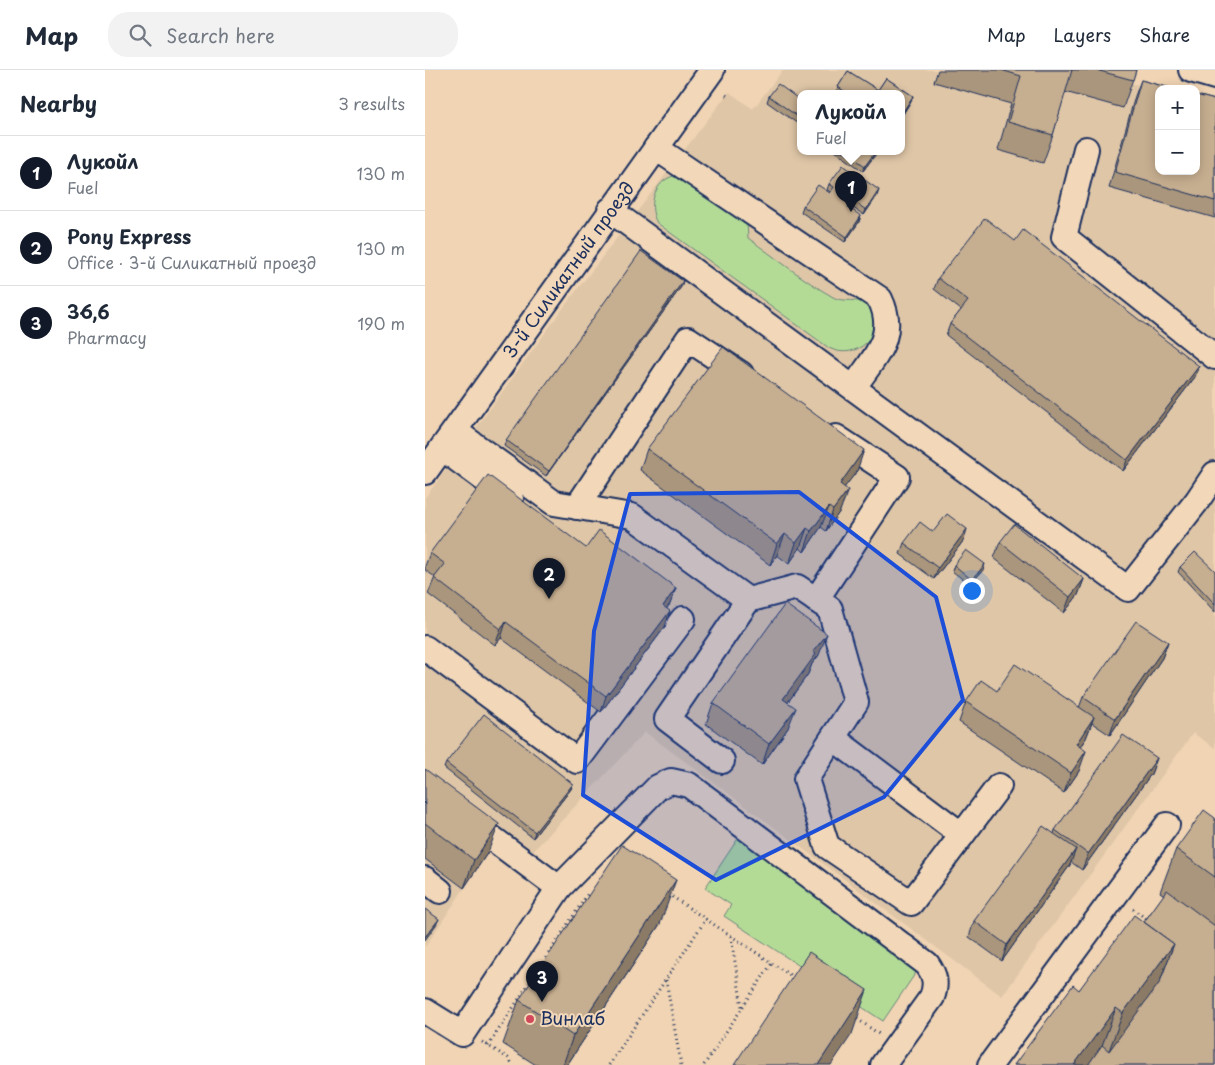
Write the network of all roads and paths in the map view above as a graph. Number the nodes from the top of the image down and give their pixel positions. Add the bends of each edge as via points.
1 (1191, 70) edge
2 (709, 73) edge
3 (1215, 77) edge
4 (726, 95) dead end
5 (730, 98) dead end
6 (656, 148) junction
7 (1086, 149) dead end
8 (610, 210) junction
9 (1215, 358) edge
10 (761, 387) edge
11 (854, 387) junction
12 (817, 424) edge
13 (448, 439) junction
14 (425, 472) edge
15 (1215, 474) edge
16 (577, 507) junction
17 (527, 511) edge
18 (748, 600) junction
19 (816, 600) junction
20 (683, 619) dead end
21 (425, 648) edge
22 (833, 738) junction
23 (722, 762) dead end
24 (999, 786) dead end
25 (425, 788) edge
26 (1167, 825) dead end
27 (962, 835) junction
28 (559, 888) junction
29 (591, 889) edge
30 (667, 893) edge
31 (706, 919) junction
32 (1147, 920) edge
33 (1155, 926) edge
34 (731, 936) junction
35 (772, 962) junction
36 (666, 979) junction
37 (803, 983) edge
38 (743, 1007) junction
39 (425, 1010) edge
40 (850, 1014) edge
41 (464, 1030) junction
42 (897, 1045) junction
43 (488, 1046) junction
44 (513, 1065) edge
45 (609, 1065) edge
46 (681, 1065) edge
47 (704, 1065) edge
48 (883, 1065) edge
49 (991, 1065) edge

1 - 3 street
2 - 6 street, 3-й Силикатный проезд
4 - 5 path
6 - 8 street, 3-й Силикатный проезд
6 - 11 street via 880,299 888,324 886,335
7 - 9 street via 1064,237
8 - 11 street
8 - 13 street, 3-й Силикатный проезд
10 - 16 street via 688,339
11 - 15 street via 1128,589
12 - 19 street via 897,477
13 - 14 street, 3-й Силикатный проезд
13 - 16 street via 554,503
13 - 17 street
16 - 18 street via 631,516
18 - 19 street via 797,587
18 - 23 street via 667,719
19 - 22 street via 830,610 856,702
20 - 21 street via 577,761
22 - 27 street
22 - 27 street via 806,779 827,846 911,903
24 - 27 street
25 - 28 street
26 - 49 street
28 - 41 street
28 - 42 street via 658,787 671,781 682,782 927,964 935,978 932,997
29 - 43 path
30 - 31 path
31 - 34 path
31 - 36 path
32 - 33 path
34 - 35 path
34 - 38 path
35 - 37 path
35 - 38 path
36 - 45 path
36 - 46 path
38 - 47 path
39 - 41 street via 462,1034
40 - 42 path
41 - 43 path
42 - 48 street
43 - 44 path via 508,1058

